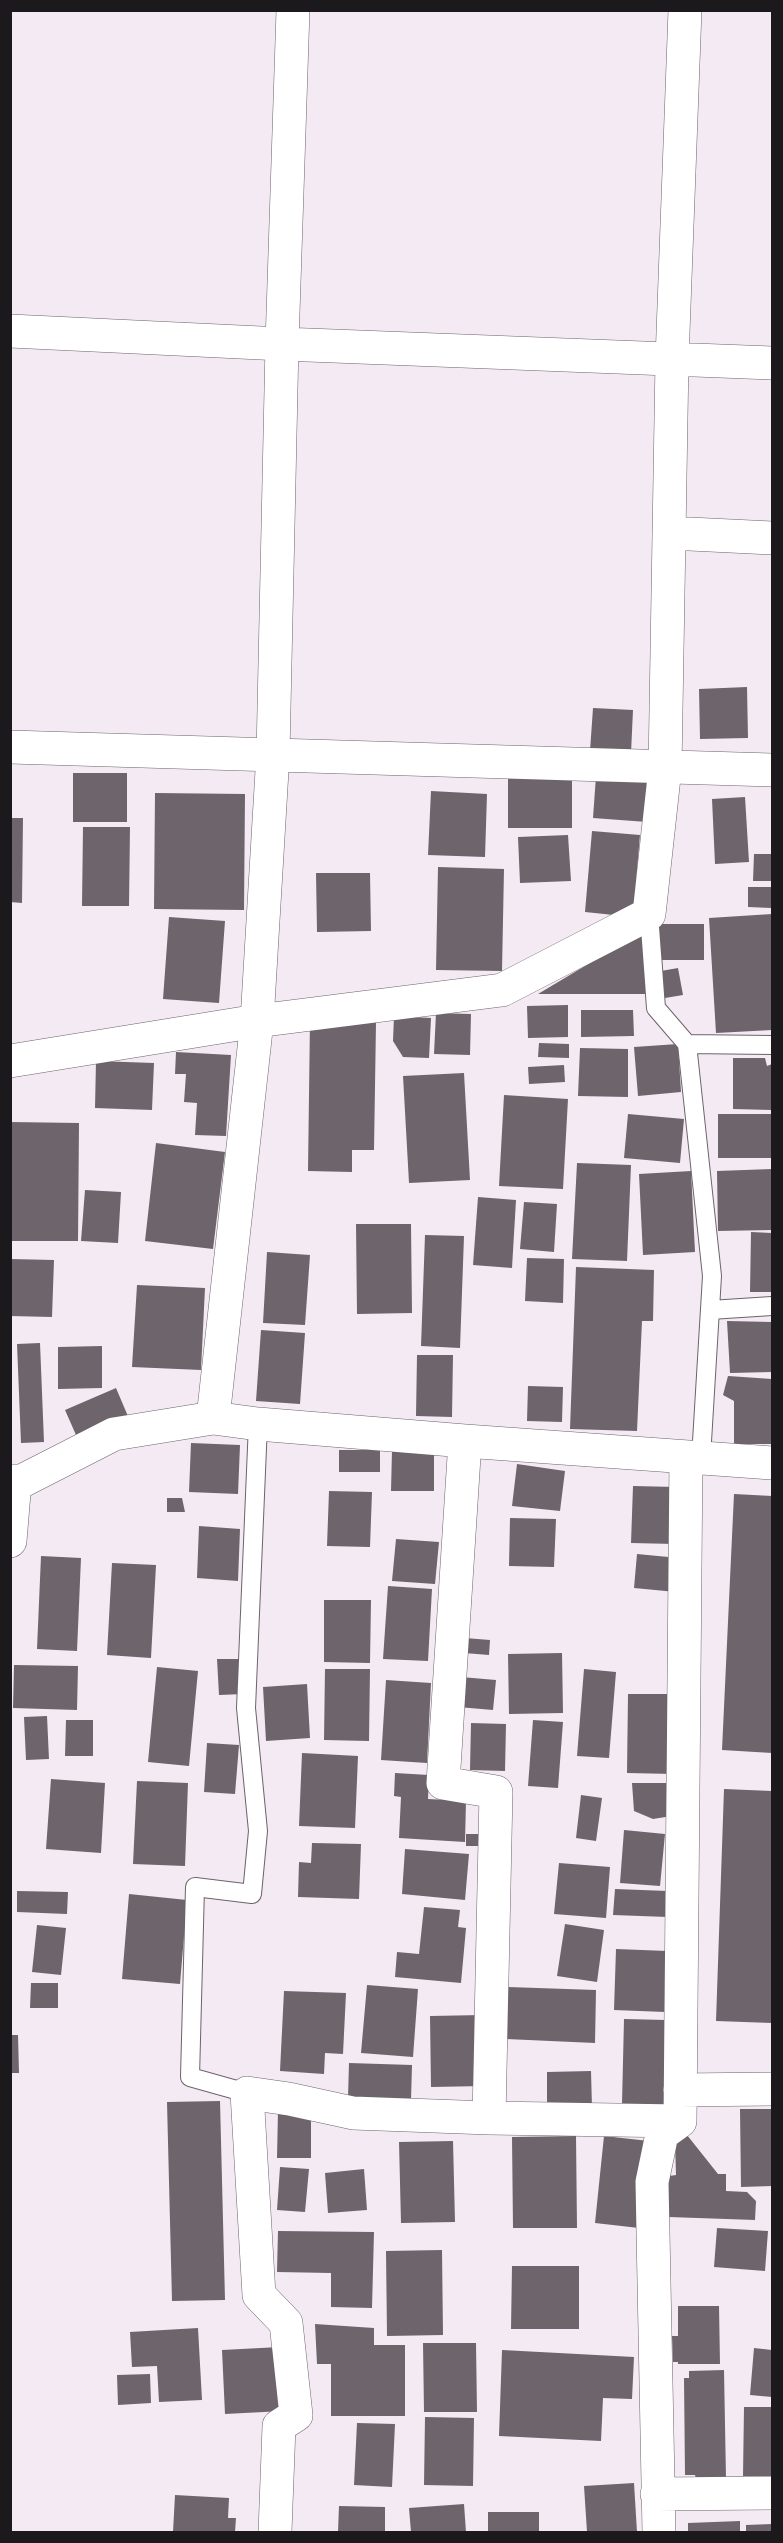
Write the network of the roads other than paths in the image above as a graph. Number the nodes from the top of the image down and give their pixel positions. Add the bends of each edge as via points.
1 (293, 10) edge
2 (685, 10) edge
3 (10, 331) edge
4 (282, 344) junction
5 (672, 360) junction
6 (772, 363) edge
7 (669, 533) junction
8 (772, 538) edge
9 (10, 747) edge
10 (273, 754) junction
11 (665, 768) junction
12 (772, 770) edge
13 (649, 914) junction
14 (257, 1021) junction
15 (687, 1044) junction
16 (772, 1045) edge
17 (10, 1061) edge
18 (772, 1306) edge
19 (710, 1310) junction
20 (213, 1418) junction
21 (258, 1424) junction
22 (465, 1441) junction
23 (694, 1458) junction
24 (772, 1463) edge
25 (13, 1481) edge
26 (10, 1541) edge
27 (772, 2089) edge
28 (247, 2093) junction
29 (680, 2105) junction
30 (489, 2118) junction
31 (772, 2493) edge
32 (657, 2494) junction
33 (275, 2532) edge
34 (659, 2532) edge

1 - 4 street
2 - 5 street
3 - 4 street
4 - 5 street
4 - 10 street
5 - 6 street
5 - 7 street
7 - 8 street
7 - 11 street
9 - 10 street
10 - 11 street
10 - 14 street
11 - 12 street
11 - 13 street
13 - 14 street via 502,990
13 - 15 lane via 656,1008
14 - 17 street
14 - 20 street
15 - 16 lane
15 - 19 lane via 712,1276
18 - 19 lane
19 - 23 lane
20 - 21 street
20 - 25 street via 114,1434 22,1481
21 - 22 street
21 - 28 lane via 246,1708 258,1831 252,1894 195,1887 190,2077
22 - 23 street
22 - 30 street via 443,1783 496,1792
23 - 24 street
23 - 29 street
25 - 26 street
27 - 29 street
28 - 30 street via 353,2113
28 - 33 street via 259,2295 286,2323 296,2415 279,2426
29 - 30 street
29 - 32 street via 662,2134 652,2182
31 - 32 street
32 - 34 street

